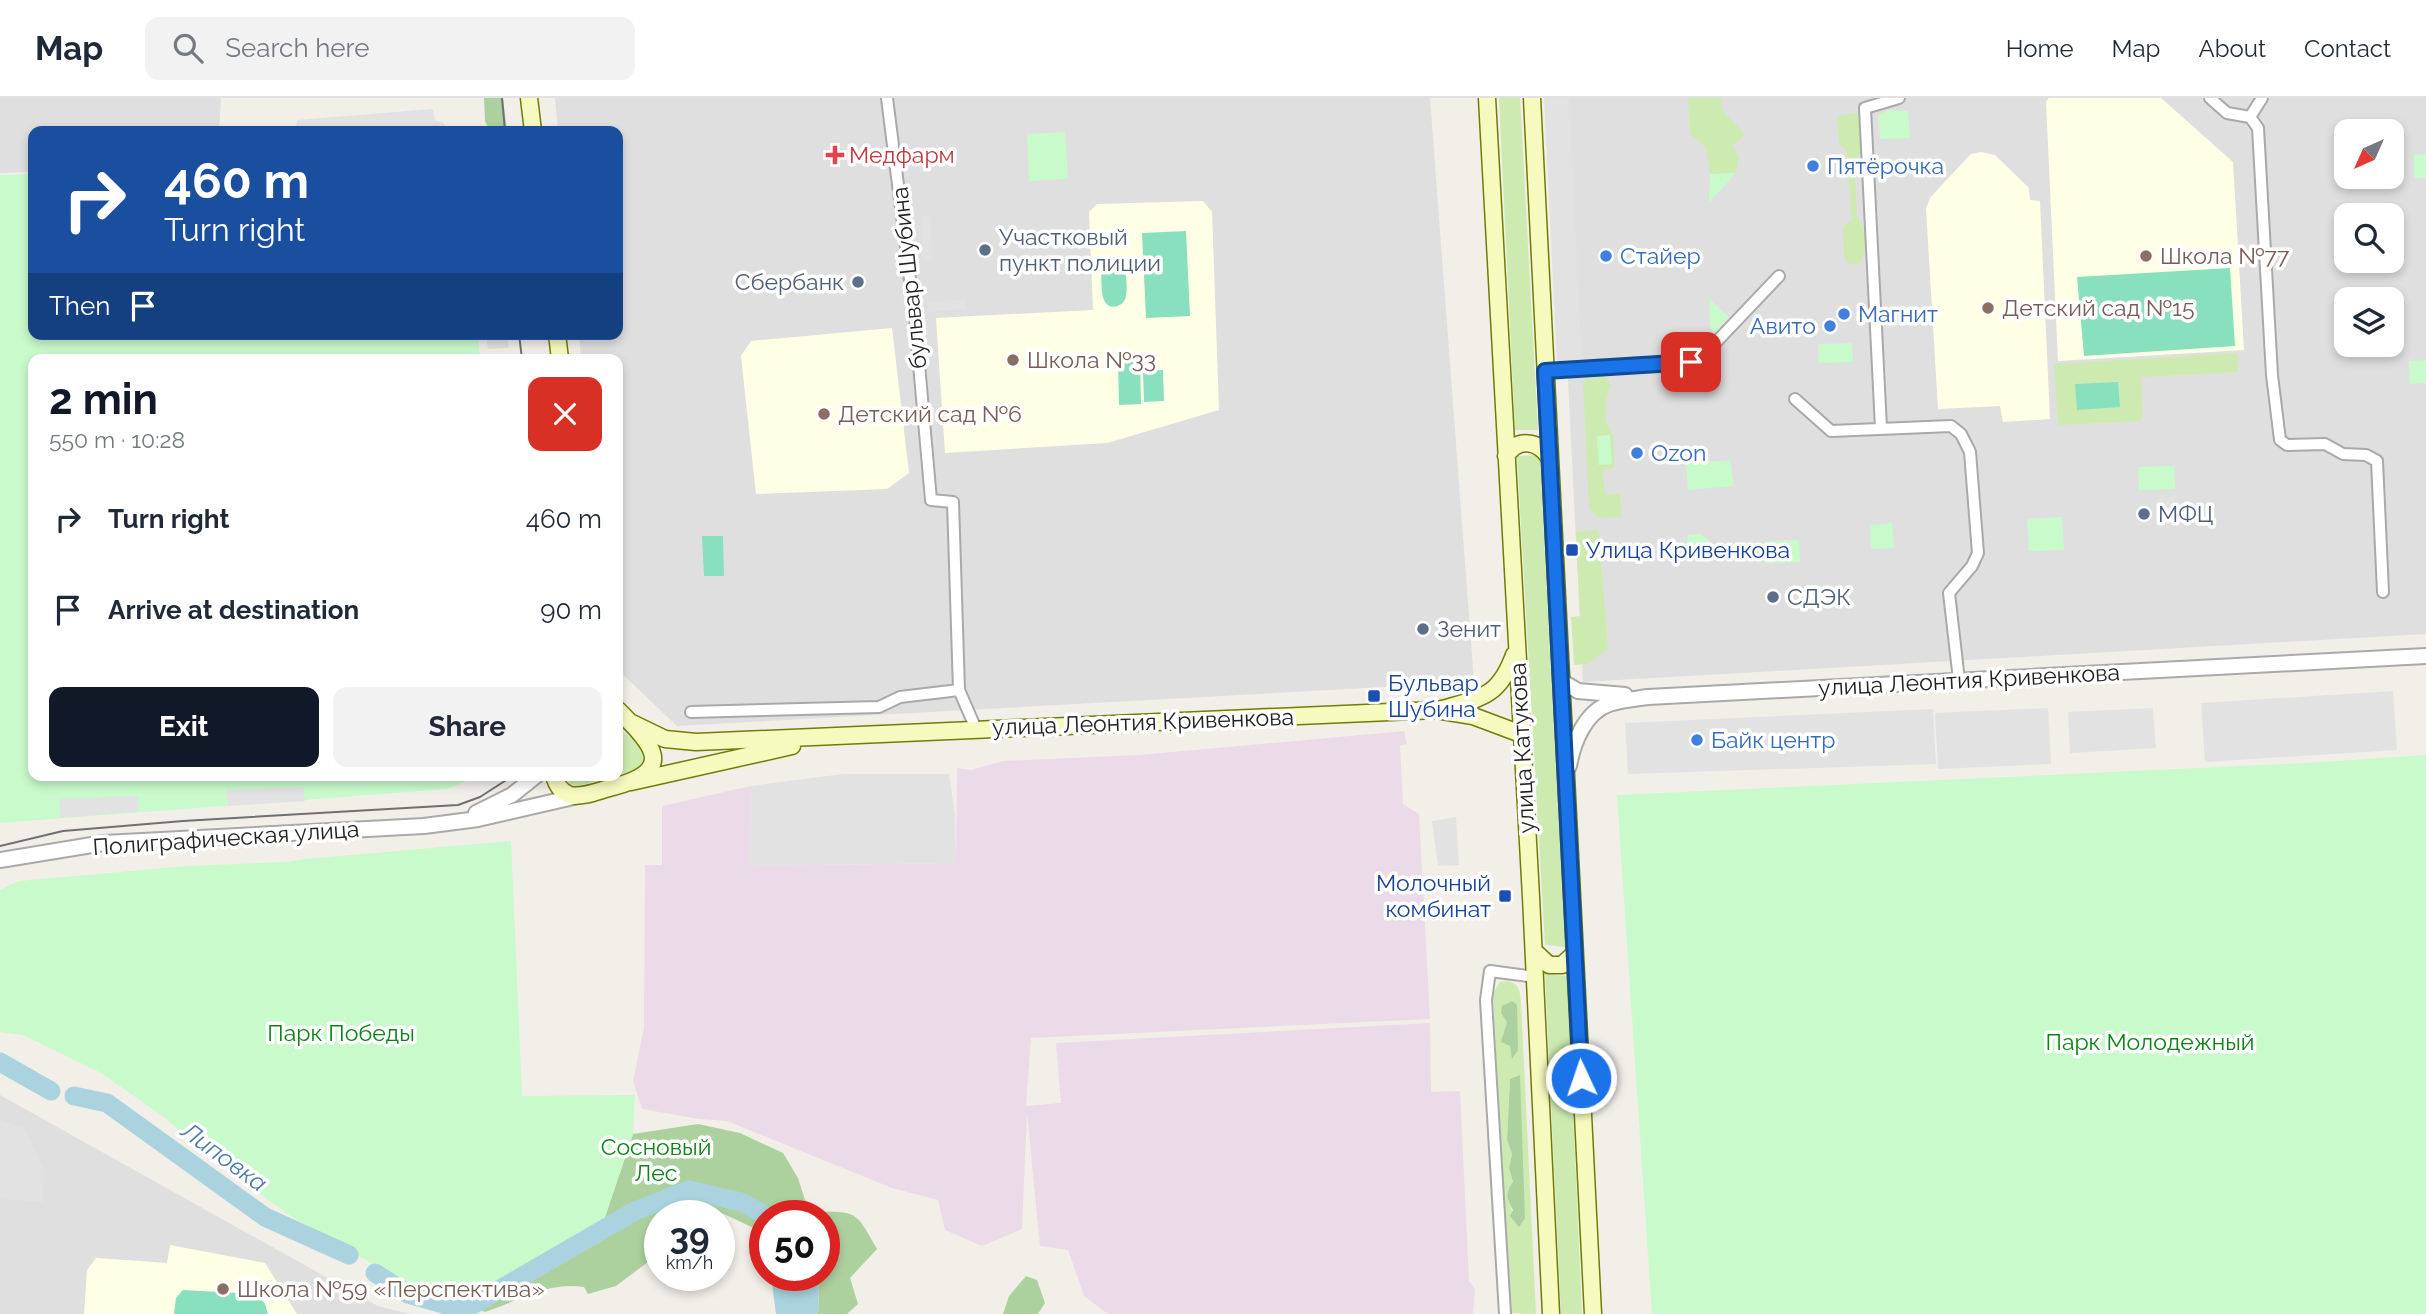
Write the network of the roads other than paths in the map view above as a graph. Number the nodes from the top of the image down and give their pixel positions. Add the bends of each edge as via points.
1 (530, 98) edge
2 (887, 98) edge
3 (1487, 98) edge
4 (1532, 98) edge
5 (1899, 98) edge
6 (2210, 98) edge
7 (2262, 98) edge
8 (2250, 117) junction
9 (533, 126) edge
10 (1779, 276) dead end
11 (1545, 371) junction
12 (1795, 399) dead end
13 (1881, 428) junction
14 (1506, 456) junction
15 (1549, 457) junction
16 (2383, 592) dead end
17 (1516, 647) junction
18 (2426, 656) edge
19 (1959, 680) junction
20 (1561, 681) junction
21 (959, 690) junction
22 (1648, 696) junction
23 (1436, 710) junction
24 (691, 712) dead end
25 (624, 717) edge
26 (976, 729) junction
27 (850, 734) junction
28 (1521, 734) junction
29 (529, 781) edge
30 (556, 781) edge
31 (631, 782) junction
32 (1566, 785) junction
33 (583, 795) junction
34 (452, 822) junction
35 (0, 860) edge
36 (1534, 951) junction
37 (1574, 954) junction
38 (1535, 977) junction
39 (1550, 1312) edge
40 (1505, 1314) edge
41 (1593, 1314) edge

1 - 9 main road
2 - 21 street, бульвар Шубина via 915,319 931,500 953,502
3 - 14 main road, улица Катукова
4 - 11 main road, улица Катукова
5 - 13 street via 1865,108
6 - 8 street via 2228,113
7 - 8 street
8 - 16 street via 2258,128 2280,440 2287,445 2325,444 2343,454 2366,455 2377,461
10 - 11 street via 1702,357 1691,362
11 - 15 main road, улица Катукова
12 - 13 street via 1831,431
13 - 19 street via 1951,426 1970,452 1978,553 1949,593
14 - 15 main road via 1514,447 1531,443
14 - 17 main road, улица Катукова
15 - 20 main road, улица Катукова
17 - 23 main road via 1502,681 1491,692
17 - 28 main road, улица Катукова
18 - 19 street, улица Леонтия Кривенкова
19 - 22 street, улица Леонтия Кривенкова
20 - 22 street via 1578,691
20 - 32 main road, улица Катукова
21 - 24 street via 900,696 879,707
21 - 26 street, бульвар Шубина
22 - 32 street, улица Леонтия Кривенкова via 1606,704 1584,724 1572,750
23 - 26 main road, улица Леонтия Кривенкова
23 - 28 main road via 1473,716
25 - 27 main road, улица Леонтия Кривенкова via 657,736 684,742
25 - 31 main road via 647,739 652,757 646,773
26 - 27 main road, улица Леонтия Кривенкова
27 - 31 main road, улица Леонтия Кривенкова
28 - 36 main road, улица Катукова
29 - 34 street via 506,799
30 - 33 main road via 563,791
31 - 33 main road, улица Леонтия Кривенкова
32 - 37 main road, улица Катукова
33 - 34 street
34 - 35 street, Полиграфическая улица via 104,843
36 - 37 main road via 1549,965 1562,965
36 - 38 main road, улица Катукова
37 - 41 main road, улица Катукова
38 - 39 main road, улица Катукова
38 - 40 street via 1490,971 1486,1000

